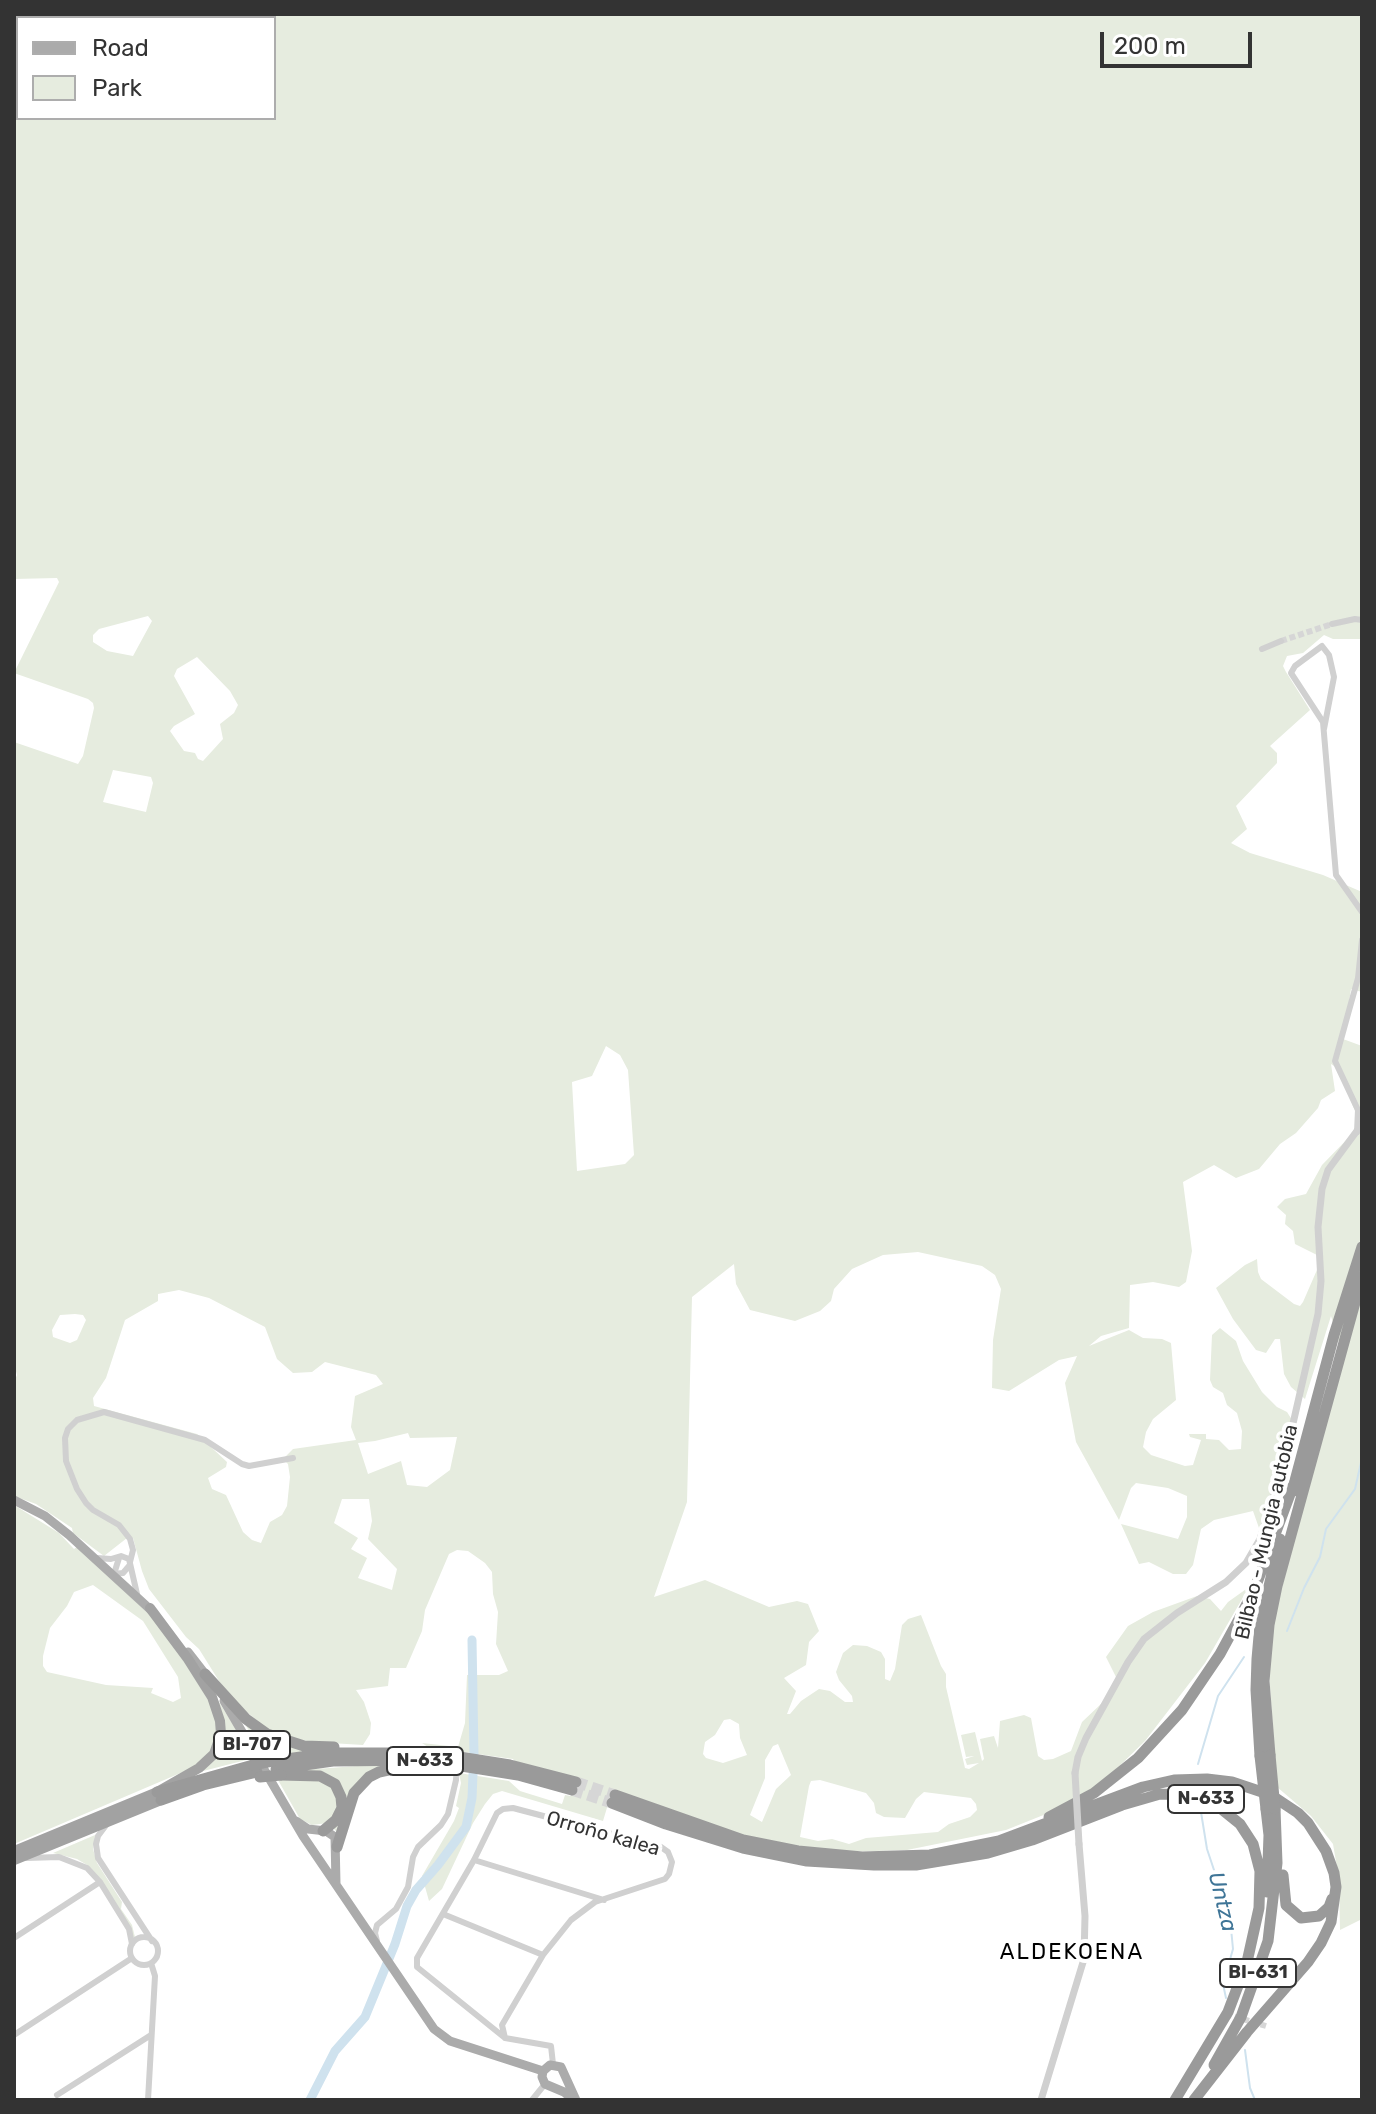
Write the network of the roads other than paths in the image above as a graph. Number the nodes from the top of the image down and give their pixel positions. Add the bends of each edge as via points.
1 (1362, 620) edge
2 (1332, 624) tunnel mouth
3 (1281, 641) tunnel mouth
4 (1262, 649) dead end
5 (1324, 729) junction
6 (1362, 912) edge
7 (1362, 940) edge
8 (1362, 1124) edge
9 (1357, 1134) junction
10 (1362, 1247) edge
11 (1362, 1277) edge
12 (293, 1458) dead end
13 (1293, 1486) junction
14 (14, 1500) edge
15 (127, 1535) junction
16 (120, 1557) junction
17 (97, 1558) junction
18 (130, 1564) junction
19 (114, 1574) junction
20 (139, 1597) junction
21 (150, 1608) junction
22 (205, 1674) junction
23 (434, 1753) junction
24 (1265, 1756) junction
25 (276, 1769) junction
26 (257, 1771) junction
27 (518, 1775) junction
28 (456, 1780) tunnel mouth
29 (159, 1796) junction
30 (1270, 1809) junction
31 (117, 1817) junction
32 (1066, 1818) junction
33 (294, 1819) junction
34 (321, 1831) junction
35 (1277, 1831) junction
36 (336, 1849) junction
37 (315, 1852) junction
38 (922, 1854) junction
39 (15, 1857) edge
40 (474, 1860) junction
41 (874, 1865) junction
42 (1331, 1866) junction
43 (100, 1882) junction
44 (336, 1884) junction
45 (604, 1900) junction
46 (352, 1909) junction
47 (443, 1914) junction
48 (380, 1921) junction
49 (14, 1938) edge
50 (152, 1941) junction
51 (132, 1944) junction
52 (543, 1955) junction
53 (132, 1958) junction
54 (386, 1959) junction
55 (151, 1963) junction
56 (14, 2035) edge
57 (151, 2035) junction
58 (505, 2038) junction
59 (553, 2064) junction
60 (543, 2071) junction
61 (565, 2074) junction
62 (550, 2086) junction
63 (57, 2095) dead end
64 (148, 2100) edge
65 (532, 2100) edge
66 (574, 2100) edge
67 (1041, 2100) edge
68 (1175, 2100) edge
69 (1182, 2100) edge
70 (1193, 2100) edge

1 - 2 street
3 - 4 street
5 - 5 street via 1334,677 1322,646 1291,673
5 - 6 street via 1336,875
7 - 9 street via 1358,978 1335,1061 1358,1110
8 - 9 street
9 - 67 street, bridge via 1328,1170 1322,1189 1318,1314 1284,1463 1260,1539 1237,1573 1157,1627 1136,1649 1078,1757 1084,1959
10 - 13 highway, Bilbao - Mungia autobia / BI-631
11 - 24 highway, Bilbao - Mungia autobia / BI-631 via 1269,1625
12 - 15 street via 249,1466 205,1440 104,1412 77,1420 68,1429 64,1446 77,1489 93,1510
13 - 24 highway, Bilbao - Mungia autobia / BI-631 via 1260,1625 1256,1690
13 - 38 highway via 1255,1588 1220,1654 1182,1710 1138,1758 1094,1793 1043,1820
14 - 17 main road, BI-707 via 45,1516
15 - 16 street
15 - 18 street via 132,1544
16 - 17 street
16 - 18 street
16 - 19 street
17 - 19 main road, BI-707
18 - 19 street
18 - 20 street
19 - 20 main road, BI-707
20 - 21 main road, BI-707
21 - 22 main road, BI-707
21 - 29 highway via 212,1697 221,1734 208,1762
22 - 23 highway via 246,1719 279,1739 304,1746
22 - 33 main road, BI-707
23 - 25 highway, N-633 via 330,1753
23 - 27 highway, N-633 via 510,1765 574,1786
24 - 30 highway, Bilbao - Mungia autobia / BI-631, bridge
25 - 26 highway, N-633, bridge
25 - 27 highway, N-633 via 333,1761 424,1760
25 - 34 highway via 320,1776 335,1784 342,1808
26 - 29 highway, N-633
26 - 29 highway, N-633
27 - 36 highway via 413,1768 379,1772 354,1793
28 - 48 street via 448,1814 413,1857 401,1902
29 - 31 highway
29 - 39 highway
30 - 35 highway, Bilbao - Mungia autobia / BI-631
30 - 69 highway, Bilbao - Mungia autobia / BI-631 via 1265,1910 1254,1960 1233,2015
31 - 39 highway
31 - 50 street via 103,1827 96,1852
32 - 38 highway, N-633 via 999,1841
32 - 41 highway, N-633 via 987,1849
32 - 42 highway, N-633 via 1160,1782 1232,1782 1271,1795 1298,1813 1318,1835
33 - 34 main road
33 - 37 main road, BI-707
34 - 36 main road via 335,1837
34 - 37 main road via 312,1840
35 - 42 highway via 1284,1896 1293,1913 1313,1918 1329,1907
35 - 70 highway, Bilbao - Mungia autobia / BI-631 via 1273,1911 1261,1964 1241,2017
36 - 37 main road via 326,1856
36 - 44 main road
37 - 44 main road, BI-707
38 - 41 highway, N-633 via 862,1857 778,1848 614,1799 666,1824 743,1848 807,1861
39 - 43 street via 71,1860
40 - 45 street
40 - 45 street, Orroño kalea via 497,1813 507,1808 668,1852 672,1862 665,1879
40 - 47 street
41 - 68 highway, N-633 via 916,1865 988,1853 1160,1794 1192,1795 1224,1809 1247,1834 1257,1858 1257,1920 1228,2012
42 - 70 highway via 1335,1906 1321,1943
43 - 49 street
43 - 51 street via 129,1929
44 - 46 main road, BI-707
45 - 52 street, Orroño kalea via 571,1920
46 - 48 street via 367,1922
46 - 54 main road
47 - 52 street
47 - 58 street via 416,1963
48 - 54 street via 375,1933
50 - 51 street via 142,1938
50 - 55 street via 157,1952
51 - 53 street
52 - 58 street, Orroño kalea via 502,2025
53 - 55 street via 142,1965
53 - 56 street
54 - 60 main road via 444,2039
55 - 57 street
57 - 63 street
57 - 64 street
58 - 59 street via 547,2043 553,2049
59 - 60 main road
59 - 61 main road
60 - 62 main road
61 - 62 main road via 562,2085
61 - 66 main road
62 - 65 street
62 - 66 main road

